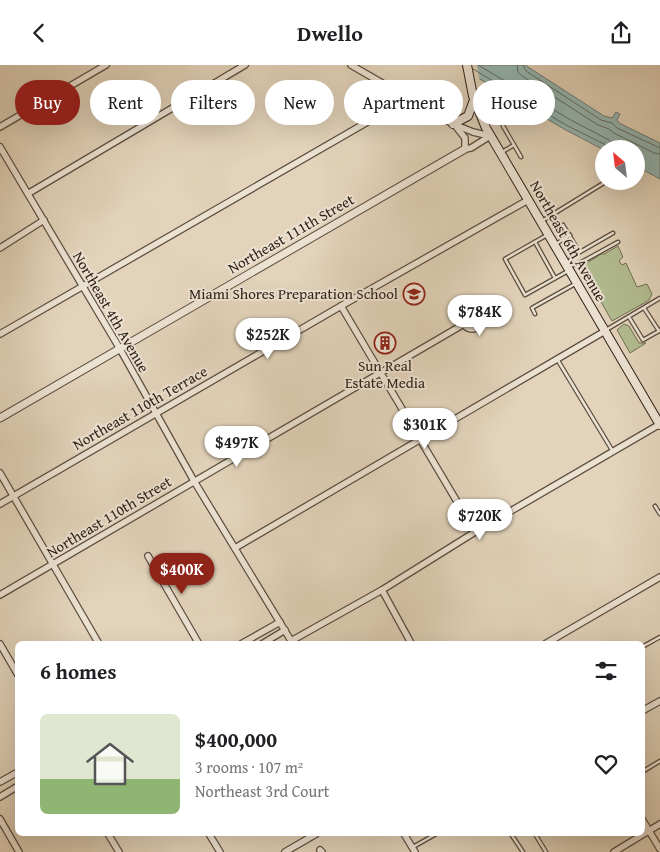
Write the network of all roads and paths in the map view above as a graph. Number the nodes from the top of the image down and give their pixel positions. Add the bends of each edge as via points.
1 (106, 65) edge
2 (245, 65) edge
3 (350, 65) edge
4 (467, 65) edge
5 (376, 80) edge
6 (473, 95) edge
7 (473, 103) edge
8 (463, 119) edge
9 (364, 125) edge
10 (454, 125) edge
11 (455, 125) edge
12 (485, 125) edge
13 (503, 126) dead end
14 (0, 127) edge
15 (490, 136) junction
16 (514, 145) junction
17 (0, 147) edge
18 (465, 149) junction
19 (500, 153) junction
20 (521, 157) dead end
21 (595, 188) edge
22 (29, 193) junction
23 (528, 200) junction
24 (44, 220) junction
25 (540, 221) junction
26 (563, 225) dead end
27 (612, 233) dead end
28 (548, 234) junction
29 (570, 235) junction
30 (535, 242) junction
31 (618, 242) dead end
32 (554, 245) junction
33 (0, 248) edge
34 (577, 248) dead end
35 (568, 268) junction
36 (555, 278) junction
37 (577, 283) junction
38 (83, 286) junction
39 (660, 298) edge
40 (341, 306) junction
41 (644, 308) junction
42 (535, 314) dead end
43 (629, 317) junction
44 (464, 324) dead end
45 (659, 330) edge
46 (604, 331) junction
47 (0, 334) edge
48 (120, 349) junction
49 (557, 359) junction
50 (380, 373) junction
51 (155, 414) junction
52 (0, 418) edge
53 (660, 425) edge
54 (420, 441) junction
55 (613, 451) junction
56 (0, 473) edge
57 (194, 481) junction
58 (14, 496) junction
59 (0, 504) edge
60 (655, 505) dead end
61 (660, 514) edge
62 (475, 532) junction
63 (235, 548) junction
64 (148, 556) dead end
65 (53, 565) junction
66 (660, 577) edge
67 (382, 590) junction
68 (0, 595) edge
69 (280, 622) junction
70 (285, 630) junction
71 (660, 637) edge
72 (97, 641) edge
73 (197, 641) edge
74 (246, 641) edge
75 (267, 641) edge
76 (291, 641) edge
77 (294, 641) edge
78 (410, 641) edge
79 (550, 641) edge
80 (0, 644) edge
81 (645, 645) edge
82 (15, 670) edge
83 (660, 701) edge
84 (645, 709) edge
85 (660, 761) edge
86 (645, 770) edge
87 (15, 774) edge
88 (0, 782) edge
89 (15, 788) edge
90 (0, 797) edge
91 (0, 819) edge
92 (645, 824) edge
93 (660, 824) edge
94 (649, 831) junction
95 (645, 833) edge
96 (109, 836) edge
97 (210, 836) edge
98 (311, 836) edge
99 (405, 836) edge
100 (432, 836) edge
101 (512, 836) edge
102 (536, 836) edge
103 (641, 836) edge
104 (429, 838) joint
105 (660, 849) edge
106 (413, 850) edge
107 (19, 852) edge
108 (119, 852) edge
109 (220, 852) edge
110 (285, 852) edge
111 (522, 852) edge
112 (546, 852) edge
113 (614, 852) edge

1 - 14 street
2 - 22 street
3 - 5 street
4 - 6 main road, Northeast 6th Avenue
7 - 8 main road via 468,116
9 - 38 street
10 - 18 street via 465,138
11 - 15 street
12 - 15 main road, Northeast 6th Avenue
13 - 16 lane
15 - 18 street
15 - 19 main road, Northeast 6th Avenue
16 - 19 lane
16 - 20 lane
17 - 22 street, Northeast 4th Avenue
18 - 48 street, Northeast 111th Street
19 - 23 main road, Northeast 6th Avenue
21 - 25 lane
22 - 24 street, Northeast 4th Avenue
23 - 25 main road, Northeast 6th Avenue
23 - 40 street, Northeast 110th Terrace
24 - 33 street
24 - 38 street, Northeast 4th Avenue
25 - 28 main road, Northeast 6th Avenue
26 - 29 lane
27 - 35 lane via 573,256
28 - 30 lane
28 - 32 main road, Northeast 6th Avenue
29 - 32 lane
29 - 34 lane
30 - 36 lane
30 - 36 lane via 505,259 521,288 525,295
31 - 35 lane
32 - 35 main road, Northeast 6th Avenue
35 - 36 lane
35 - 37 main road, Northeast 6th Avenue
37 - 42 lane via 532,308
37 - 46 main road, Northeast 6th Avenue
38 - 47 street
38 - 48 street, Northeast 4th Avenue
39 - 41 lane
40 - 50 street
40 - 51 street, Northeast 110th Terrace
41 - 43 lane
41 - 45 lane
43 - 45 lane via 643,340
43 - 46 lane
44 - 50 street, Northeast 110th Street
46 - 49 street
46 - 53 main road, Northeast 6th Avenue
48 - 51 street, Northeast 4th Avenue
48 - 52 street, Northeast 111th Street
49 - 54 street
49 - 55 lane
50 - 54 street
50 - 57 street, Northeast 110th Street
51 - 57 street, Northeast 4th Avenue
51 - 58 street, Northeast 110th Terrace
53 - 55 street
54 - 62 street
54 - 63 street
55 - 62 street
56 - 58 street
57 - 63 street, Northeast 4th Avenue
57 - 65 street, Northeast 110th Street
58 - 59 street, Northeast 110th Terrace
58 - 65 street
60 - 61 lane
62 - 67 street
63 - 69 street, Northeast 4th Avenue
64 - 73 street
65 - 68 street, Northeast 110th Street
65 - 72 street
66 - 79 street
67 - 77 street
67 - 78 street
69 - 70 street, Northeast 4th Avenue
69 - 74 street
70 - 75 street
70 - 76 street, Northeast 4th Avenue
71 - 81 lane
80 - 82 street
83 - 84 street
85 - 86 lane
87 - 88 street
89 - 90 street
91 - 107 street
92 - 94 street
93 - 94 street
94 - 95 street
94 - 105 street
96 - 108 street
97 - 109 street
98 - 110 street
99 - 106 street
100 - 104 lane
101 - 111 lane
102 - 112 lane
103 - 113 street
104 - 106 lane

